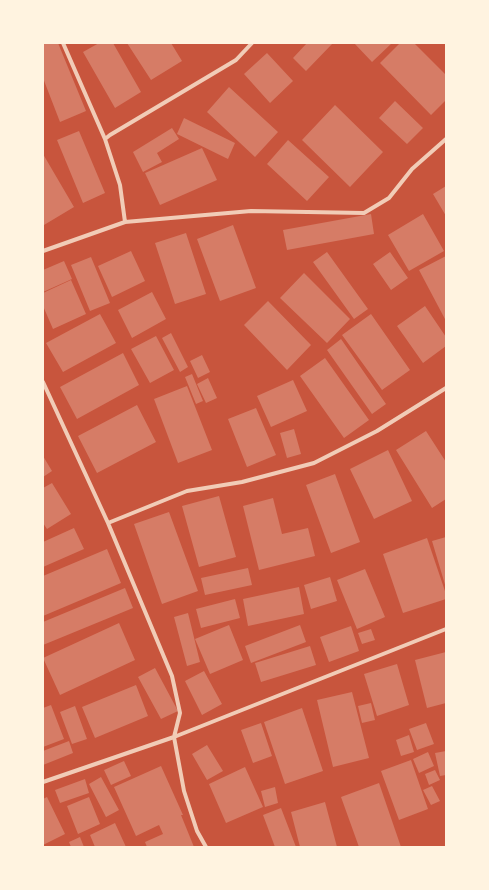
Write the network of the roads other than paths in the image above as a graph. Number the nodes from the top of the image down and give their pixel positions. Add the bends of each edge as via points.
1 (63, 43) edge
2 (252, 43) edge
3 (106, 139) junction
4 (446, 139) edge
5 (125, 222) junction
6 (43, 251) edge
7 (43, 382) edge
8 (446, 388) edge
9 (108, 523) junction
10 (446, 629) edge
11 (174, 737) junction
12 (43, 782) edge
13 (206, 847) edge

1 - 3 street
2 - 3 street via 236,60
3 - 5 street via 120,186
4 - 5 street via 412,169 389,198 364,213 251,211
5 - 6 street
7 - 9 street
8 - 9 street via 377,431 314,463 242,482 187,491
9 - 11 street via 172,676 180,713
10 - 11 street
11 - 12 street
11 - 13 street via 184,791 197,831

